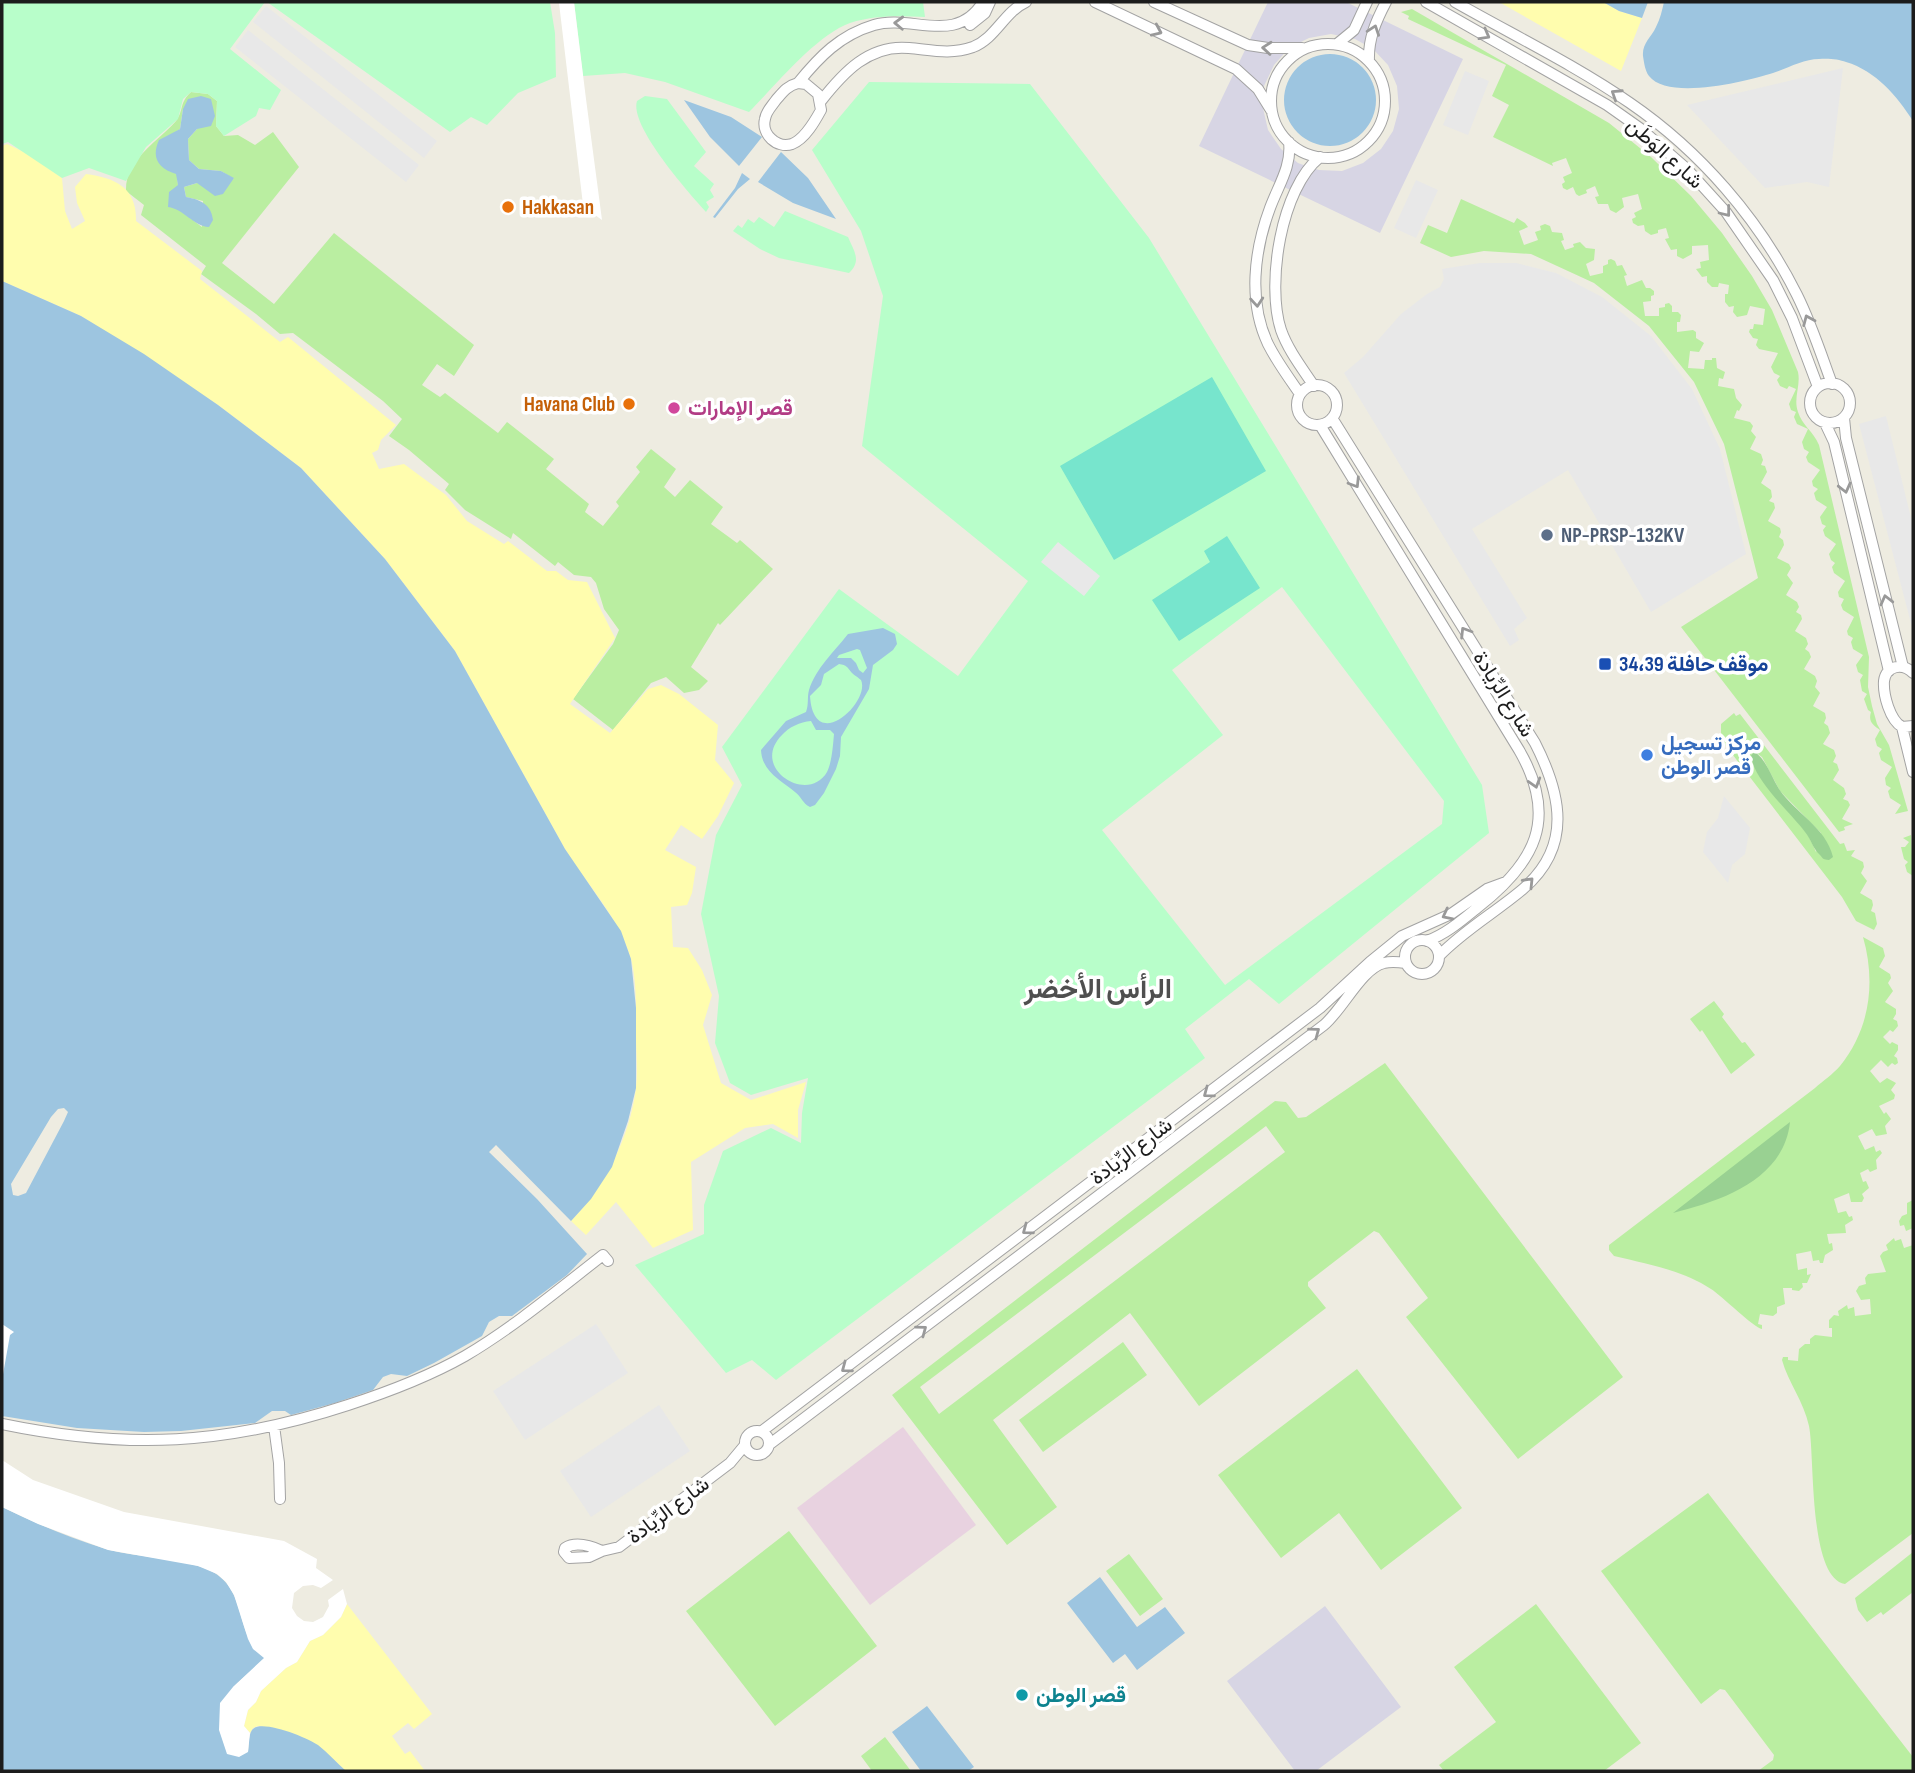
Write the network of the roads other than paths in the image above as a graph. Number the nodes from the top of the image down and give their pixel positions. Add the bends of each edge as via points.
1 (983, 2) edge
2 (990, 2) edge
3 (1026, 2) edge
4 (1095, 2) edge
5 (1154, 2) edge
6 (1367, 2) edge
7 (1386, 2) edge
8 (1426, 2) edge
9 (1455, 2) edge
10 (968, 22) junction
11 (985, 41) junction
12 (1337, 44) junction
13 (1306, 48) junction
14 (1369, 61) junction
15 (798, 83) junction
16 (821, 102) junction
17 (1272, 112) junction
18 (1289, 142) junction
19 (1320, 157) junction
20 (1279, 259) junction
21 (1256, 269) junction
22 (1832, 384) junction
23 (1314, 386) junction
24 (1818, 387) junction
25 (1300, 394) junction
26 (1332, 418) junction
27 (1844, 418) junction
28 (1825, 423) junction
29 (1320, 425) junction
30 (1903, 667) junction
31 (1889, 671) junction
32 (1913, 673) edge
33 (1908, 727) edge
34 (1913, 772) edge
35 (1506, 882) junction
36 (1427, 941) junction
37 (1439, 956) junction
38 (1406, 962) junction
39 (608, 1261) dead end
40 (2, 1424) edge
41 (274, 1426) junction
42 (762, 1432) junction
43 (770, 1444) junction
44 (748, 1450) junction
45 (280, 1499) dead end
46 (602, 1551) dead end

1 - 10 street
2 - 10 street via 985,13
3 - 11 street via 1012,10
4 -> 17 street via 1236,69 1258,89
13 -> 5 street via 1248,45
6 - 12 street via 1353,30
14 -> 7 street via 1373,31
8 -> 24 street, شارع الوَطَن via 1607,105 1687,169 1726,212 1773,280
22 -> 9 street, شارع الوَطَن via 1805,313 1779,263 1737,203 1697,159 1615,93
10 - 11 street
10 -> 15 street via 938,27 891,22 859,30 827,50
11 - 16 street via 943,53 907,48 880,51 850,68
12 - 13 street
12 - 14 street
13 - 17 street via 1287,60 1275,79
14 - 19 street via 1384,92 1380,125 1359,148 1340,156
15 - 16 street via 813,88
15 - 16 street via 789,85 767,112 764,121 770,138 785,145 800,139 821,110
17 - 18 street
18 - 19 street
18 - 21 street via 1288,166 1265,223
19 - 20 street via 1294,191
20 - 21 street
20 - 23 street via 1276,301 1281,329
21 -> 25 street via 1261,325
22 - 24 street
22 - 27 street via 1843,388 1849,397
23 - 25 street
23 - 26 street via 1326,388 1334,396
24 - 28 street via 1811,410
25 - 29 street via 1299,414 1310,424
26 - 29 street
37 -> 26 street, شارع الرِّيادة via 1539,871 1556,833 1556,793 1535,743
27 - 28 street
30 -> 27 street
28 -> 31 street via 1834,442
29 -> 35 street, شارع الرِّيادة via 1534,779 1539,802 1536,834 1528,854
30 - 31 street
30 - 32 street
31 - 33 street via 1884,687 1892,717
33 - 34 street
35 - 36 street, شارع الرِّيادة via 1451,928
35 -> 42 street, شارع الرِّيادة via 1402,936 1310,1015
36 - 37 street
36 - 38 street via 1412,944
37 - 38 street via 1434,969 1425,974 1415,972
43 -> 38 street, شارع الرِّيادة via 1324,1025 1373,968
39 - 41 street via 603,1255 466,1356 338,1409
40 - 41 street via 65,1436 156,1441 199,1440
41 - 45 street
42 - 43 street
42 - 44 street via 748,1434
43 - 44 street via 764,1454
44 - 46 street, شارع الرِّيادة via 637,1535

